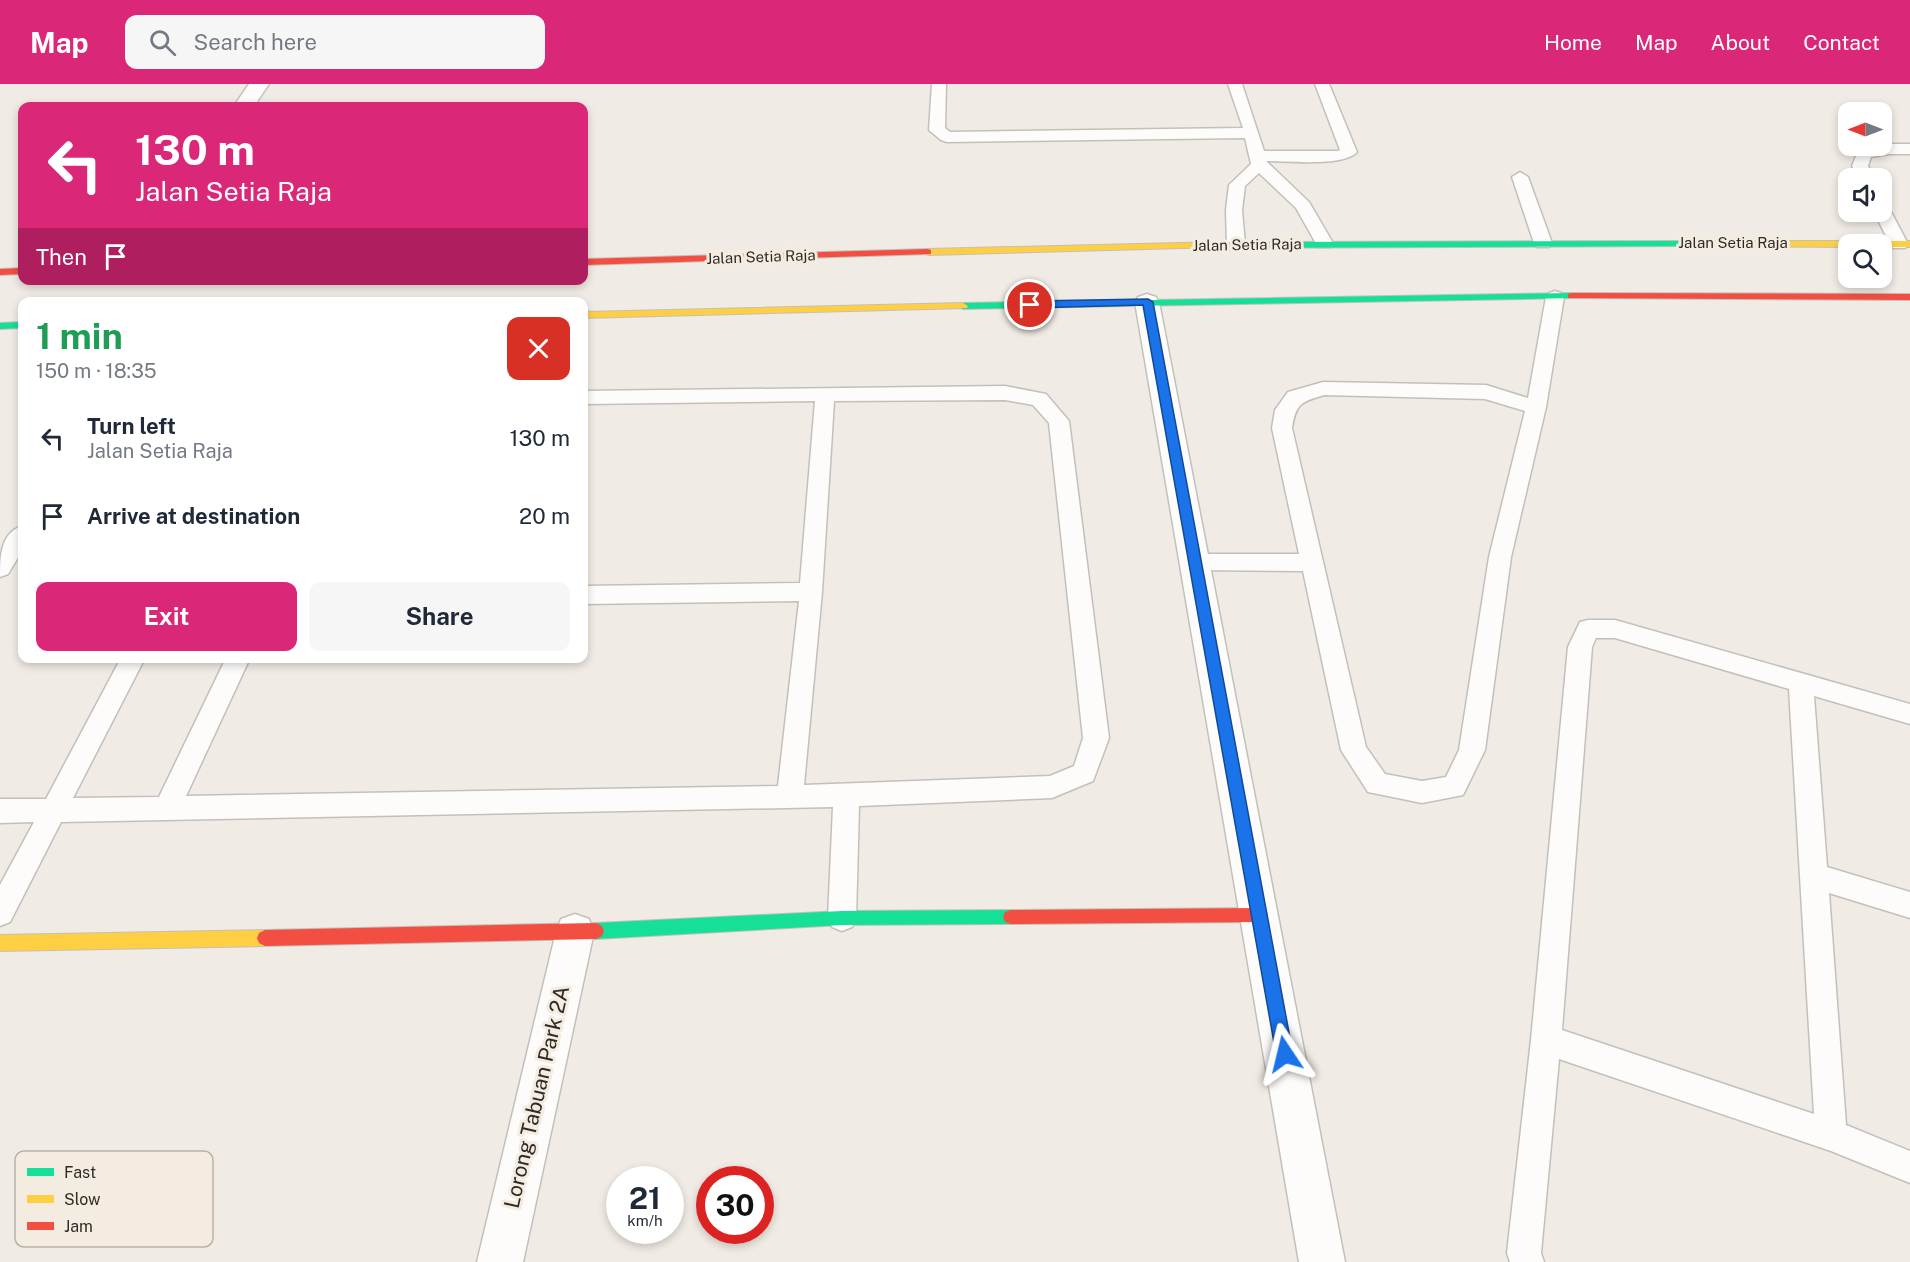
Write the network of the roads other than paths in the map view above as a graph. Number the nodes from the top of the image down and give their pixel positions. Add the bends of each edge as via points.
1 (259, 84) edge
2 (939, 84) edge
3 (1235, 84) edge
4 (1322, 84) edge
5 (247, 102) edge
6 (1252, 133) junction
7 (1910, 149) edge
8 (1258, 161) junction
9 (1861, 168) edge
10 (1520, 177) dead end
11 (1890, 222) edge
12 (1324, 243) junction
13 (1543, 243) junction
14 (1904, 244) edge
15 (1236, 245) junction
16 (588, 262) edge
17 (18, 271) edge
18 (0, 272) edge
19 (1555, 297) junction
20 (1910, 297) edge
21 (1148, 302) junction
22 (588, 315) edge
23 (18, 325) edge
24 (0, 326) edge
25 (825, 395) junction
26 (588, 397) edge
27 (1536, 408) junction
28 (18, 540) edge
29 (1195, 562) junction
30 (1312, 563) junction
31 (0, 568) edge
32 (811, 592) junction
33 (588, 595) edge
34 (130, 663) edge
35 (236, 663) edge
36 (1801, 681) junction
37 (1910, 714) edge
38 (846, 795) junction
39 (790, 797) junction
40 (167, 808) junction
41 (53, 810) junction
42 (0, 811) edge
43 (1813, 875) junction
44 (1910, 905) edge
45 (0, 913) edge
46 (1260, 915) junction
47 (842, 918) junction
48 (575, 932) junction
49 (0, 943) edge
50 (1546, 1040) junction
51 (1831, 1135) junction
52 (1910, 1167) edge
53 (500, 1262) edge
54 (1322, 1262) edge
55 (1527, 1262) edge

1 - 5 street
2 - 6 lane via 937,130 947,137
3 - 6 lane
4 - 8 lane via 1349,152 1341,156
6 - 8 lane
7 - 9 lane via 1864,154
8 - 12 lane via 1303,206
8 - 15 lane via 1237,185
10 - 13 lane
11 - 14 lane
12 - 13 main road, Jalan Setia Raja
12 - 15 main road, Jalan Setia Raja
13 - 14 main road, Jalan Setia Raja
15 - 16 main road, Jalan Setia Raja
17 - 18 main road
19 - 20 main road
19 - 21 main road
19 - 27 lane
21 - 22 main road
21 - 29 street
23 - 24 main road
25 - 26 lane
25 - 32 lane
25 - 38 lane via 1005,393 1039,399 1059,421 1096,738 1084,773 1052,787
27 - 30 lane via 1486,392 1323,388 1295,397 1285,410 1281,428
27 - 30 lane via 1500,557 1472,750 1454,787 1422,792 1377,784 1354,750
28 - 31 lane
29 - 30 lane
29 - 46 street
32 - 33 lane
32 - 39 lane
34 - 41 lane
35 - 40 lane
36 - 37 lane
36 - 43 lane
36 - 50 lane via 1615,629 1588,629 1580,647
38 - 39 lane
38 - 47 lane
39 - 40 lane
40 - 41 lane
41 - 42 lane
41 - 45 lane
43 - 44 lane
43 - 51 lane
46 - 47 main road
46 - 54 street
47 - 48 main road
48 - 49 main road
48 - 53 street, Lorong Tabuan Park 2A
50 - 51 lane
50 - 55 lane via 1524,1253
51 - 52 lane

